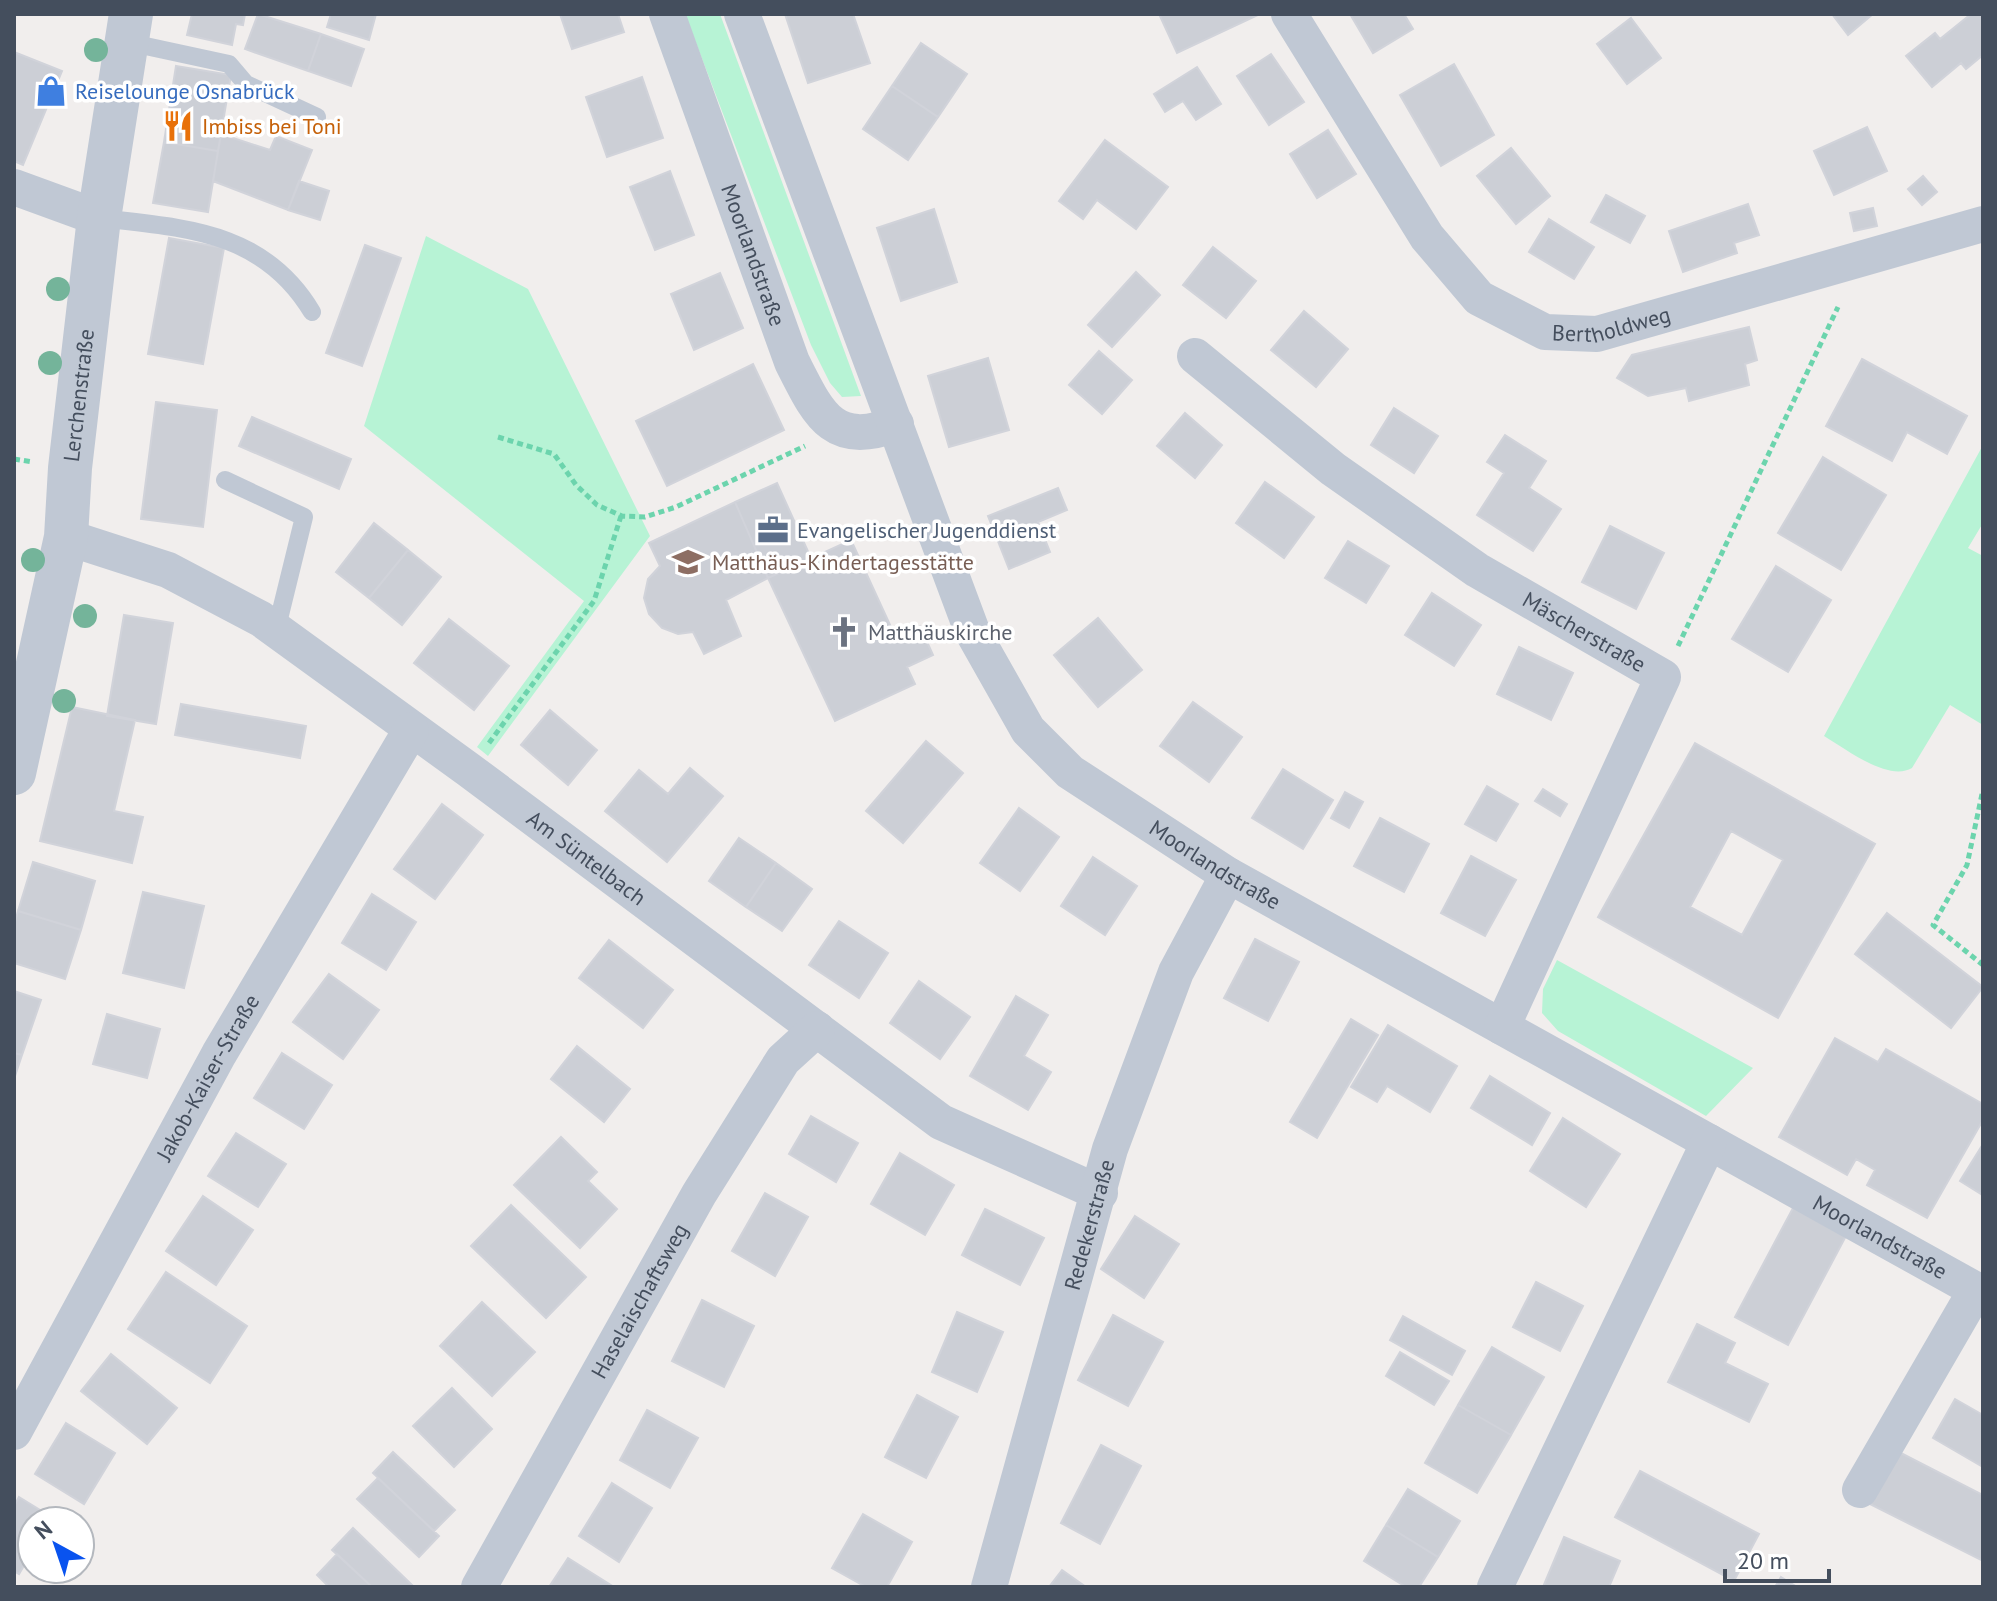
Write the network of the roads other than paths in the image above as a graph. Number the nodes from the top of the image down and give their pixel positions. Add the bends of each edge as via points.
1 (667, 14) edge
2 (742, 14) edge
3 (1289, 14) edge
4 (128, 28) edge
5 (317, 117) dead end
6 (14, 187) edge
7 (99, 218) junction
8 (1983, 224) edge
9 (312, 312) dead end
10 (1195, 356) dead end
11 (896, 424) junction
12 (225, 480) dead end
13 (66, 537) junction
14 (276, 631) junction
15 (411, 730) junction
16 (14, 773) edge
17 (1228, 875) junction
18 (1502, 1027) junction
19 (817, 1029) junction
20 (1709, 1142) junction
21 (1100, 1193) junction
22 (14, 1432) edge
23 (1860, 1490) dead end
24 (479, 1587) edge
25 (989, 1587) edge
26 (1495, 1587) edge

1 - 11 street, Moorlandstraße via 792,362 813,403 827,422 854,433
2 - 11 street, Moorlandstraße
3 - 8 street, Bertholdweg via 1427,237 1479,298 1545,332 1597,334
4 - 5 lane via 229,64 246,84
4 - 7 street, Lerchenstraße
6 - 7 street
7 - 9 lane via 194,230 256,253 297,288
7 - 13 street, Lerchenstraße
10 - 18 street, Mäscherstraße via 1333,469 1477,570 1663,677
11 - 17 street, Moorlandstraße via 972,631 1028,730 1070,772
12 - 14 lane via 304,517
13 - 14 street, Am Süntelbach via 168,570
13 - 16 street, Lerchenstraße
14 - 15 street, Am Süntelbach
15 - 19 street, Am Süntelbach
15 - 22 street, Jakob-Kaiser-Straße via 219,1054
17 - 18 street, Moorlandstraße
17 - 21 street, Redekerstraße via 1176,972 1110,1149
18 - 20 street, Moorlandstraße
19 - 21 street, Am Süntelbach via 941,1122
19 - 24 street, Haselaischaftsweg via 783,1060 699,1194
20 - 23 street, Moorlandstraße via 1976,1290
20 - 26 street
21 - 25 street, Redekerstraße

